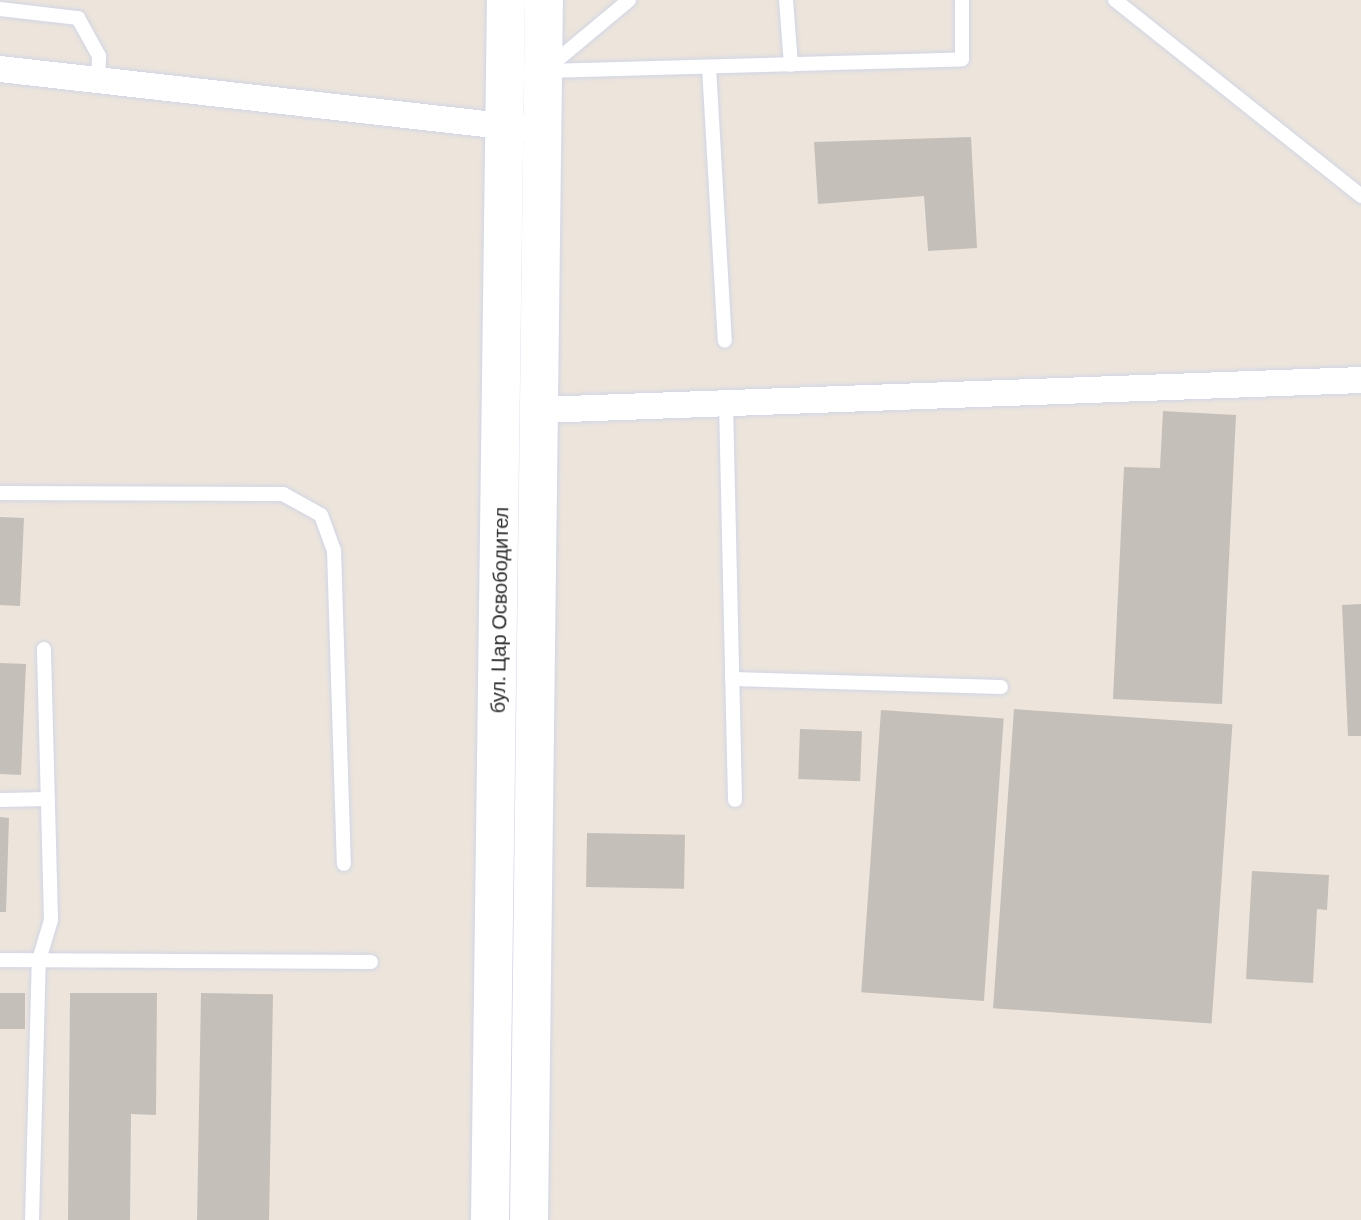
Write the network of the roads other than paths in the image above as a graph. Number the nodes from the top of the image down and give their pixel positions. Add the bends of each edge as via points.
1 (506, 0) edge
2 (544, 0) edge
3 (629, 0) edge
4 (786, 0) edge
5 (962, 0) edge
6 (1115, 0) edge
7 (0, 9) edge
8 (791, 65) junction
9 (709, 67) junction
10 (0, 69) edge
11 (544, 71) junction
12 (98, 80) junction
13 (505, 128) junction
14 (544, 128) junction
15 (1361, 196) edge
16 (725, 341) dead end
17 (1361, 380) edge
18 (726, 403) junction
19 (540, 410) junction
20 (0, 493) edge
21 (44, 649) dead end
22 (732, 679) junction
23 (1001, 687) dead end
24 (48, 799) junction
25 (0, 800) edge
26 (735, 800) dead end
27 (344, 864) dead end
28 (0, 960) edge
29 (39, 960) junction
30 (371, 962) dead end
31 (32, 1220) edge
32 (490, 1220) edge
33 (529, 1220) edge

1 - 13 main road, бул. Цар Освободител
2 - 11 main road, бул. Цар Освободител
3 - 11 lane
4 - 8 lane
5 - 8 lane via 962,59
6 - 15 lane
7 - 12 lane via 78,18 99,56
8 - 9 lane
9 - 11 lane
9 - 16 lane
10 - 12 street
11 - 14 main road, бул. Цар Освободител
12 - 13 street
13 - 14 street
13 - 32 main road, бул. Цар Освободител
14 - 19 main road, бул. Цар Освободител
17 - 18 street
18 - 19 street
18 - 22 lane
19 - 33 main road, бул. Цар Освободител
20 - 27 lane via 283,494 321,515 334,550
21 - 24 lane
22 - 23 lane
22 - 26 lane
24 - 25 lane
24 - 29 lane via 51,920
28 - 29 lane
29 - 30 lane
29 - 31 lane

